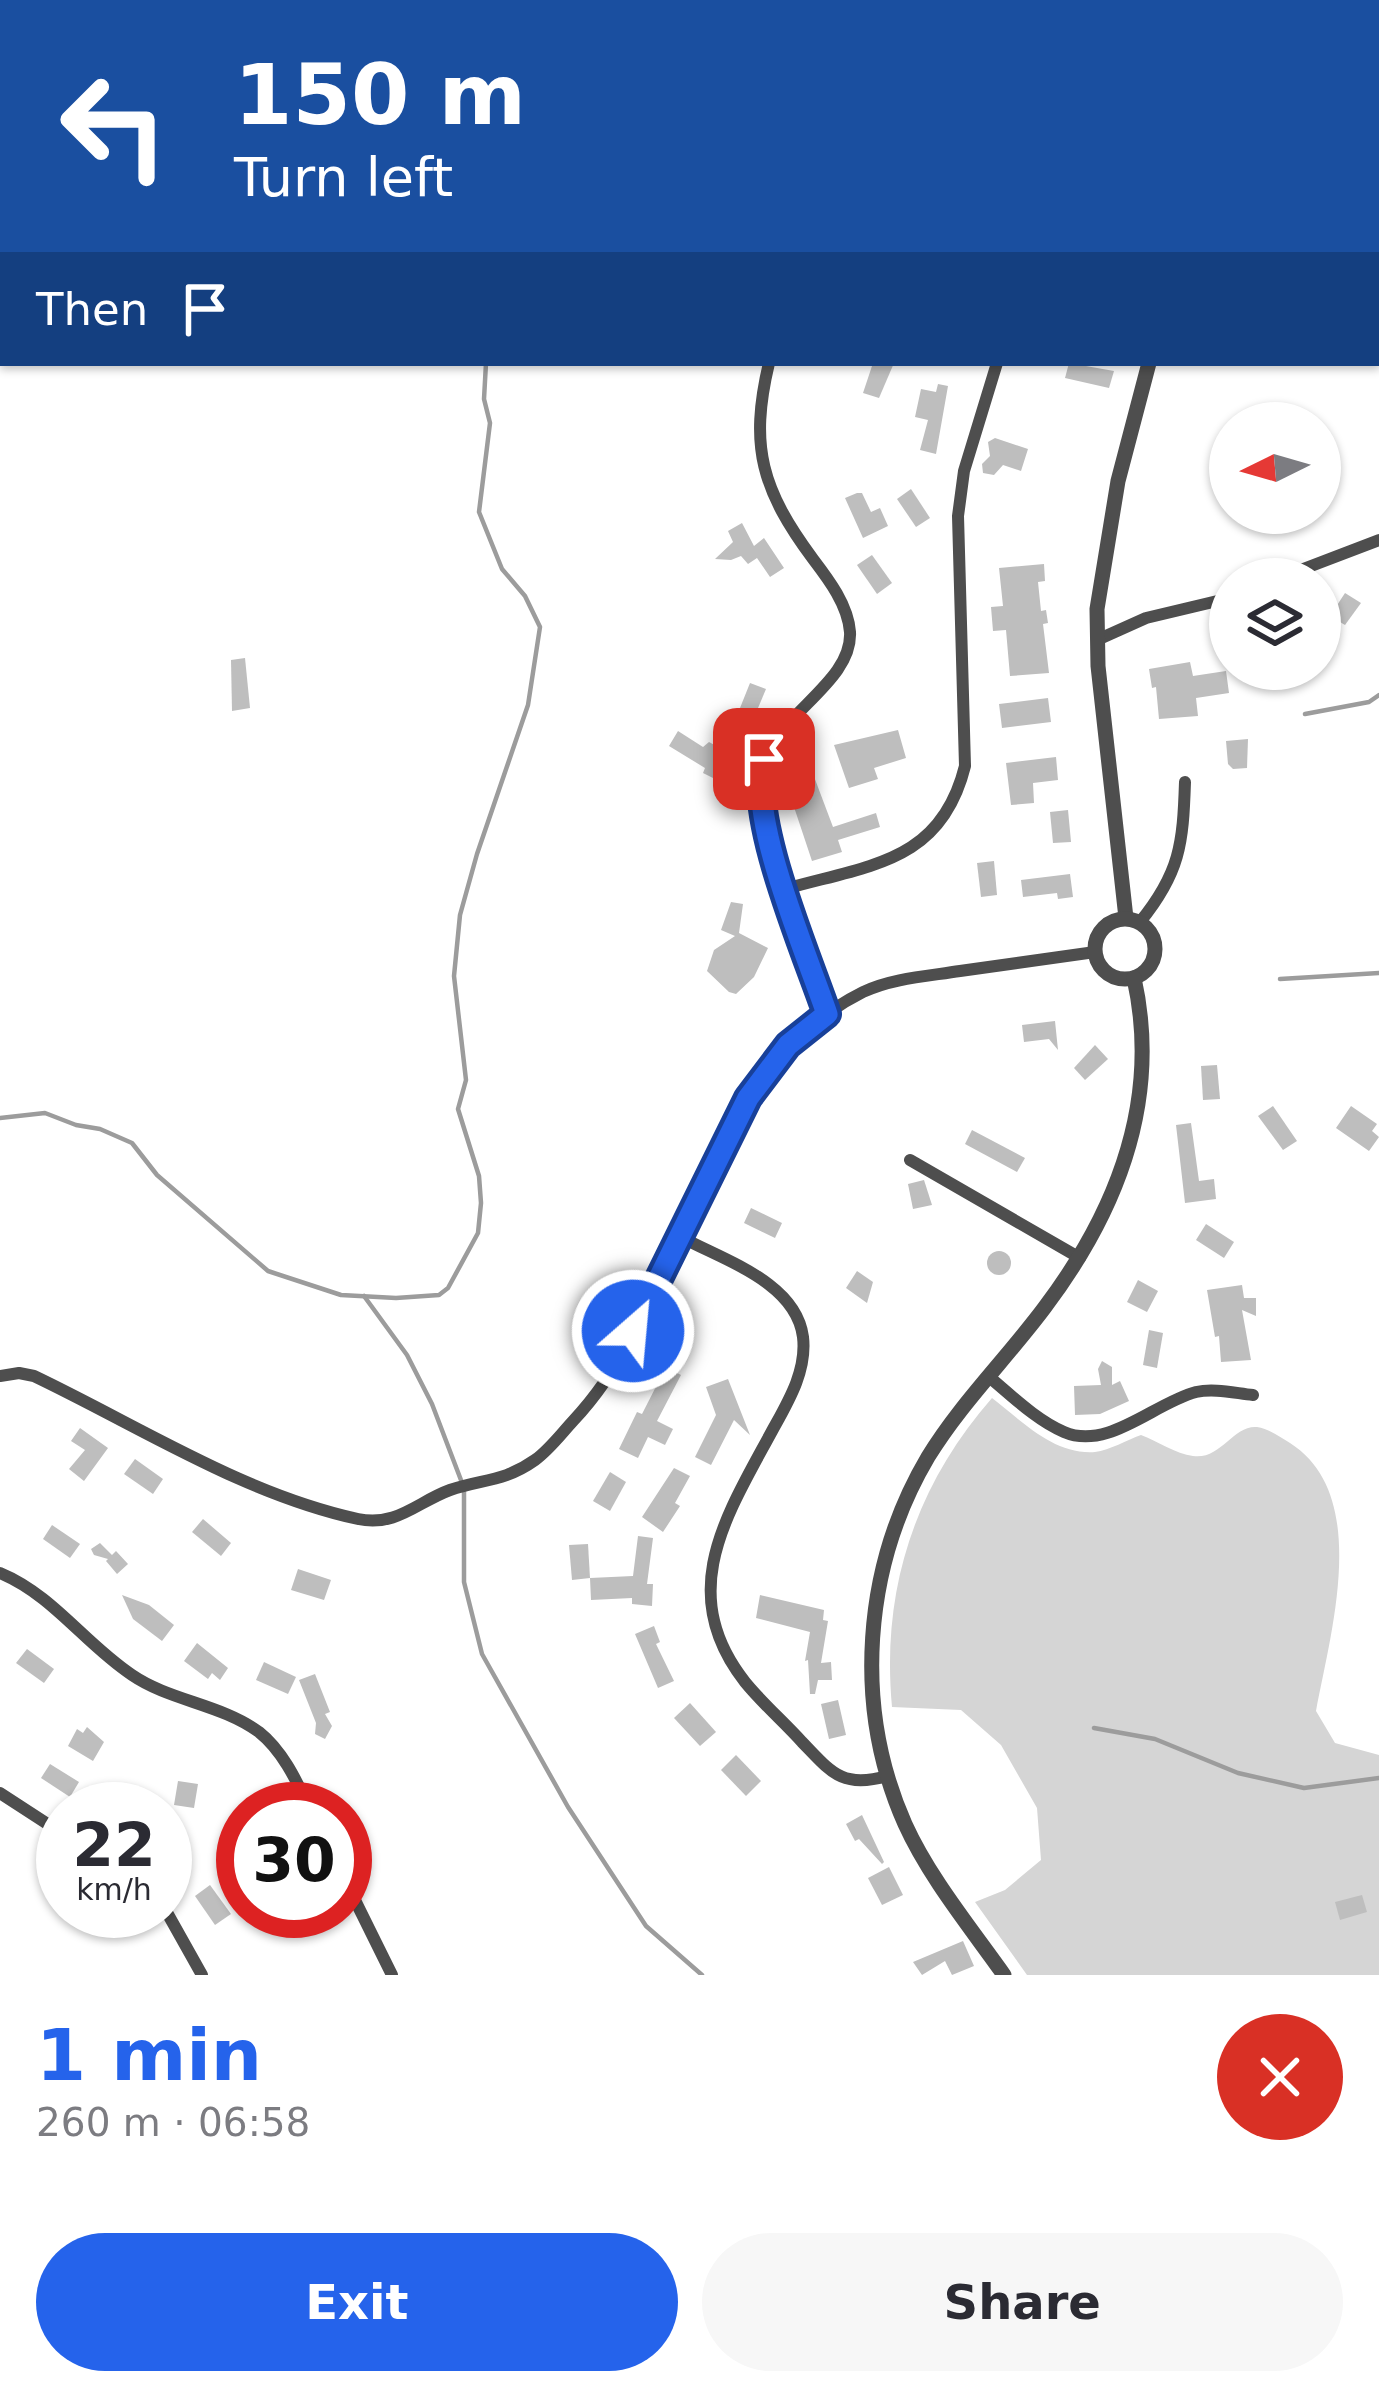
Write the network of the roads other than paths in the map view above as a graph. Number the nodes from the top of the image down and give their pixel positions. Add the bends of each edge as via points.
1 (768, 366) edge
2 (996, 366) edge
3 (1148, 366) edge
4 (1379, 540) edge
5 (1332, 558) edge
6 (1209, 603) edge
7 (1097, 640) junction
8 (1185, 782) dead end
9 (785, 889) junction
10 (1133, 920) junction
11 (1095, 952) junction
12 (1134, 978) junction
13 (827, 1014) junction
14 (910, 1160) dead end
15 (681, 1237) junction
16 (1080, 1258) junction
17 (0, 1376) edge
18 (988, 1376) junction
19 (1252, 1395) dead end
20 (0, 1573) edge
21 (887, 1776) junction
22 (295, 1782) edge
23 (0, 1793) edge
24 (36, 1816) edge
25 (372, 1935) edge
26 (181, 1938) edge
27 (202, 1975) edge
28 (392, 1975) edge
29 (1004, 1975) edge

1 - 9 street via 757,432 761,468 831,583 850,632 838,668 773,739 758,778 762,821
2 - 9 street via 958,516 965,766 953,805 933,833 904,852
3 - 7 street via 1100,568
4 - 5 street
6 - 7 street
7 - 10 street
8 - 10 street via 1176,870
9 - 13 street
10 - 11 street via 1103,928
10 - 12 street via 1155,947 1150,966
11 - 12 street via 1106,972
11 - 13 street via 912,978 866,990
12 - 16 street via 1143,1019 1139,1108 1111,1201
13 - 15 street via 788,1045 748,1098
14 - 16 street
15 - 17 street via 602,1390 537,1459 381,1522 234,1476 34,1376
15 - 21 street via 773,1287 794,1308 803,1338 793,1394 717,1544 712,1618 745,1682 830,1771 849,1781
16 - 18 street
18 - 19 street via 1061,1431 1092,1437 1196,1392
18 - 21 street via 915,1481 883,1566 871,1655
20 - 22 street via 22,1582 130,1674 260,1732
21 - 29 street via 917,1849
23 - 24 street
25 - 28 street
26 - 27 street

